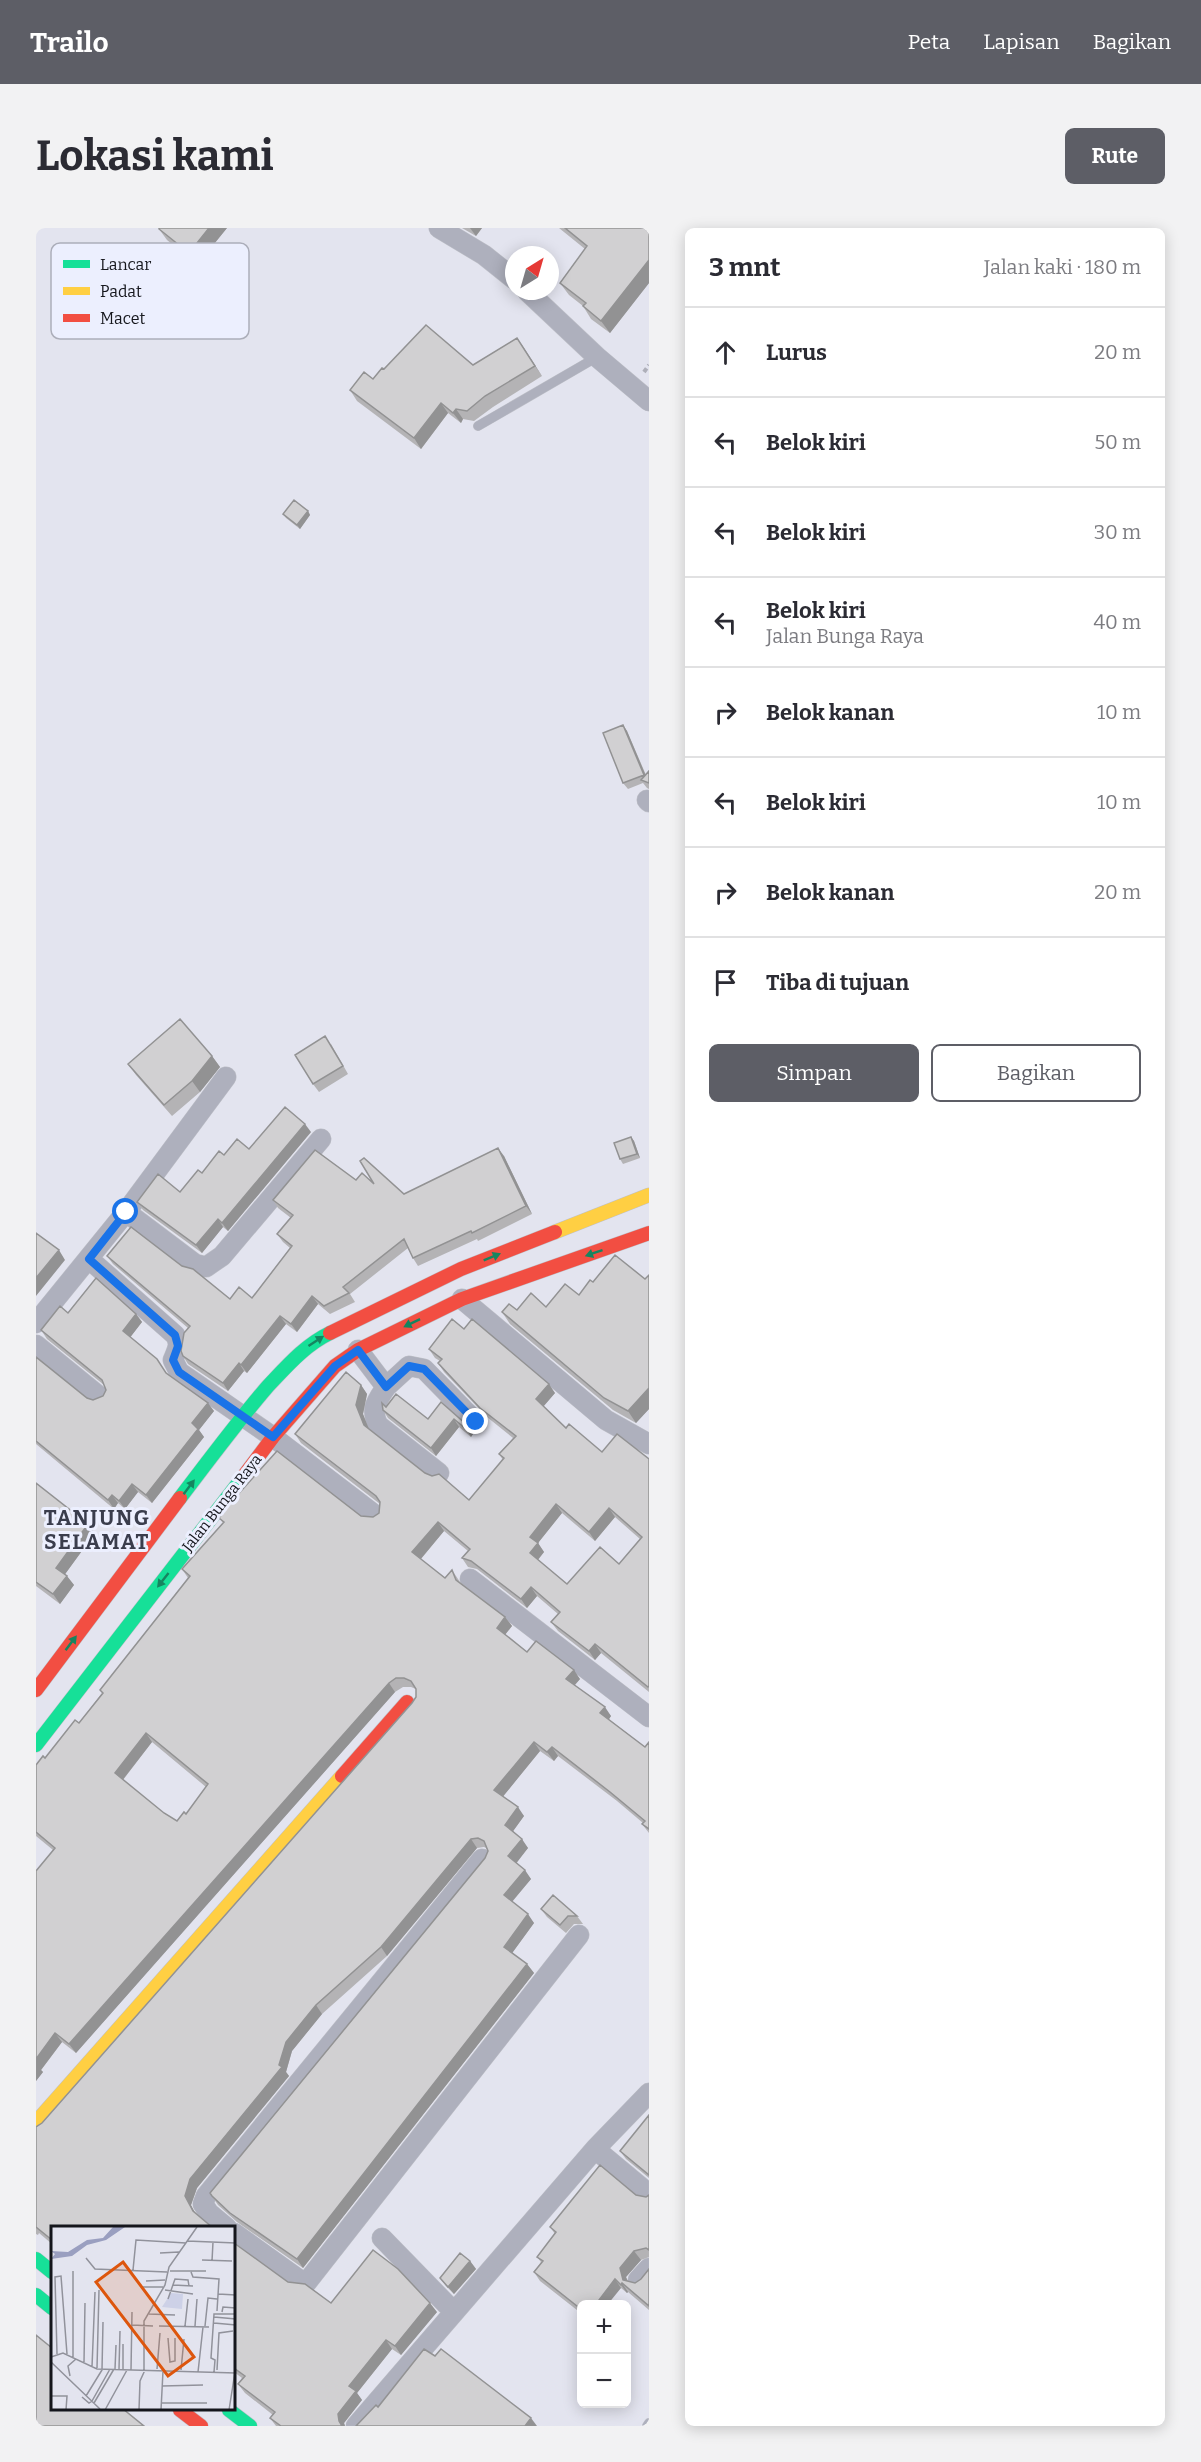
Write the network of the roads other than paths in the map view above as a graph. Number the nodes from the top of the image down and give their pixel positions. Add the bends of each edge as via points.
1 (439, 228) edge
2 (505, 272) edge
3 (537, 300) edge
4 (597, 357) junction
5 (649, 400) edge
6 (478, 426) dead end
7 (226, 1077) dead end
8 (321, 1139) dead end
9 (649, 1195) edge
10 (126, 1212) junction
11 (649, 1233) edge
12 (89, 1259) junction
13 (462, 1299) junction
14 (36, 1323) edge
15 (36, 1345) edge
16 (358, 1350) junction
17 (386, 1387) junction
18 (100, 1397) edge
19 (241, 1417) junction
20 (476, 1422) dead end
21 (273, 1437) junction
22 (649, 1444) edge
23 (439, 1473) edge
24 (375, 1515) edge
25 (470, 1579) dead end
26 (36, 1690) edge
27 (407, 1702) dead end
28 (649, 1717) edge
29 (36, 1745) edge
30 (482, 1858) edge
31 (579, 1935) dead end
32 (649, 2093) edge
33 (36, 2122) edge
34 (595, 2149) junction
35 (649, 2194) edge
36 (224, 2226) edge
37 (236, 2234) edge
38 (382, 2238) dead end
39 (36, 2259) edge
40 (51, 2271) edge
41 (36, 2295) edge
42 (51, 2307) edge
43 (453, 2311) junction
44 (182, 2411) edge
45 (231, 2411) edge
46 (201, 2426) edge
47 (250, 2426) edge
48 (356, 2426) edge

1 - 2 street
3 - 4 street
4 - 5 street
4 - 6 lane
7 - 10 street
8 - 10 street via 222,1256 206,1267 195,1264
19 -> 9 main road via 315,1340 461,1269
10 - 12 street
11 -> 13 main road, Jalan Bunga Raya
12 - 14 street
12 - 19 street via 175,1335 178,1346 173,1360 179,1372
13 -> 16 main road, Jalan Bunga Raya
13 - 22 street via 606,1420
15 - 18 street
16 - 17 street
16 - 21 main road, Jalan Bunga Raya via 335,1366
17 - 20 street via 409,1366 417,1366
17 - 23 street via 374,1406 378,1425
19 - 21 street
26 -> 19 main road
21 - 24 street
21 -> 29 main road, Jalan Bunga Raya
25 - 28 street
27 - 33 main road
30 - 36 street via 206,2196 203,2204 208,2213
31 - 37 street via 307,2282
32 - 34 street
34 - 35 street
34 - 43 street
38 - 43 street
39 - 40 main road
41 - 42 main road
43 - 48 street
44 - 46 main road
45 - 47 main road

